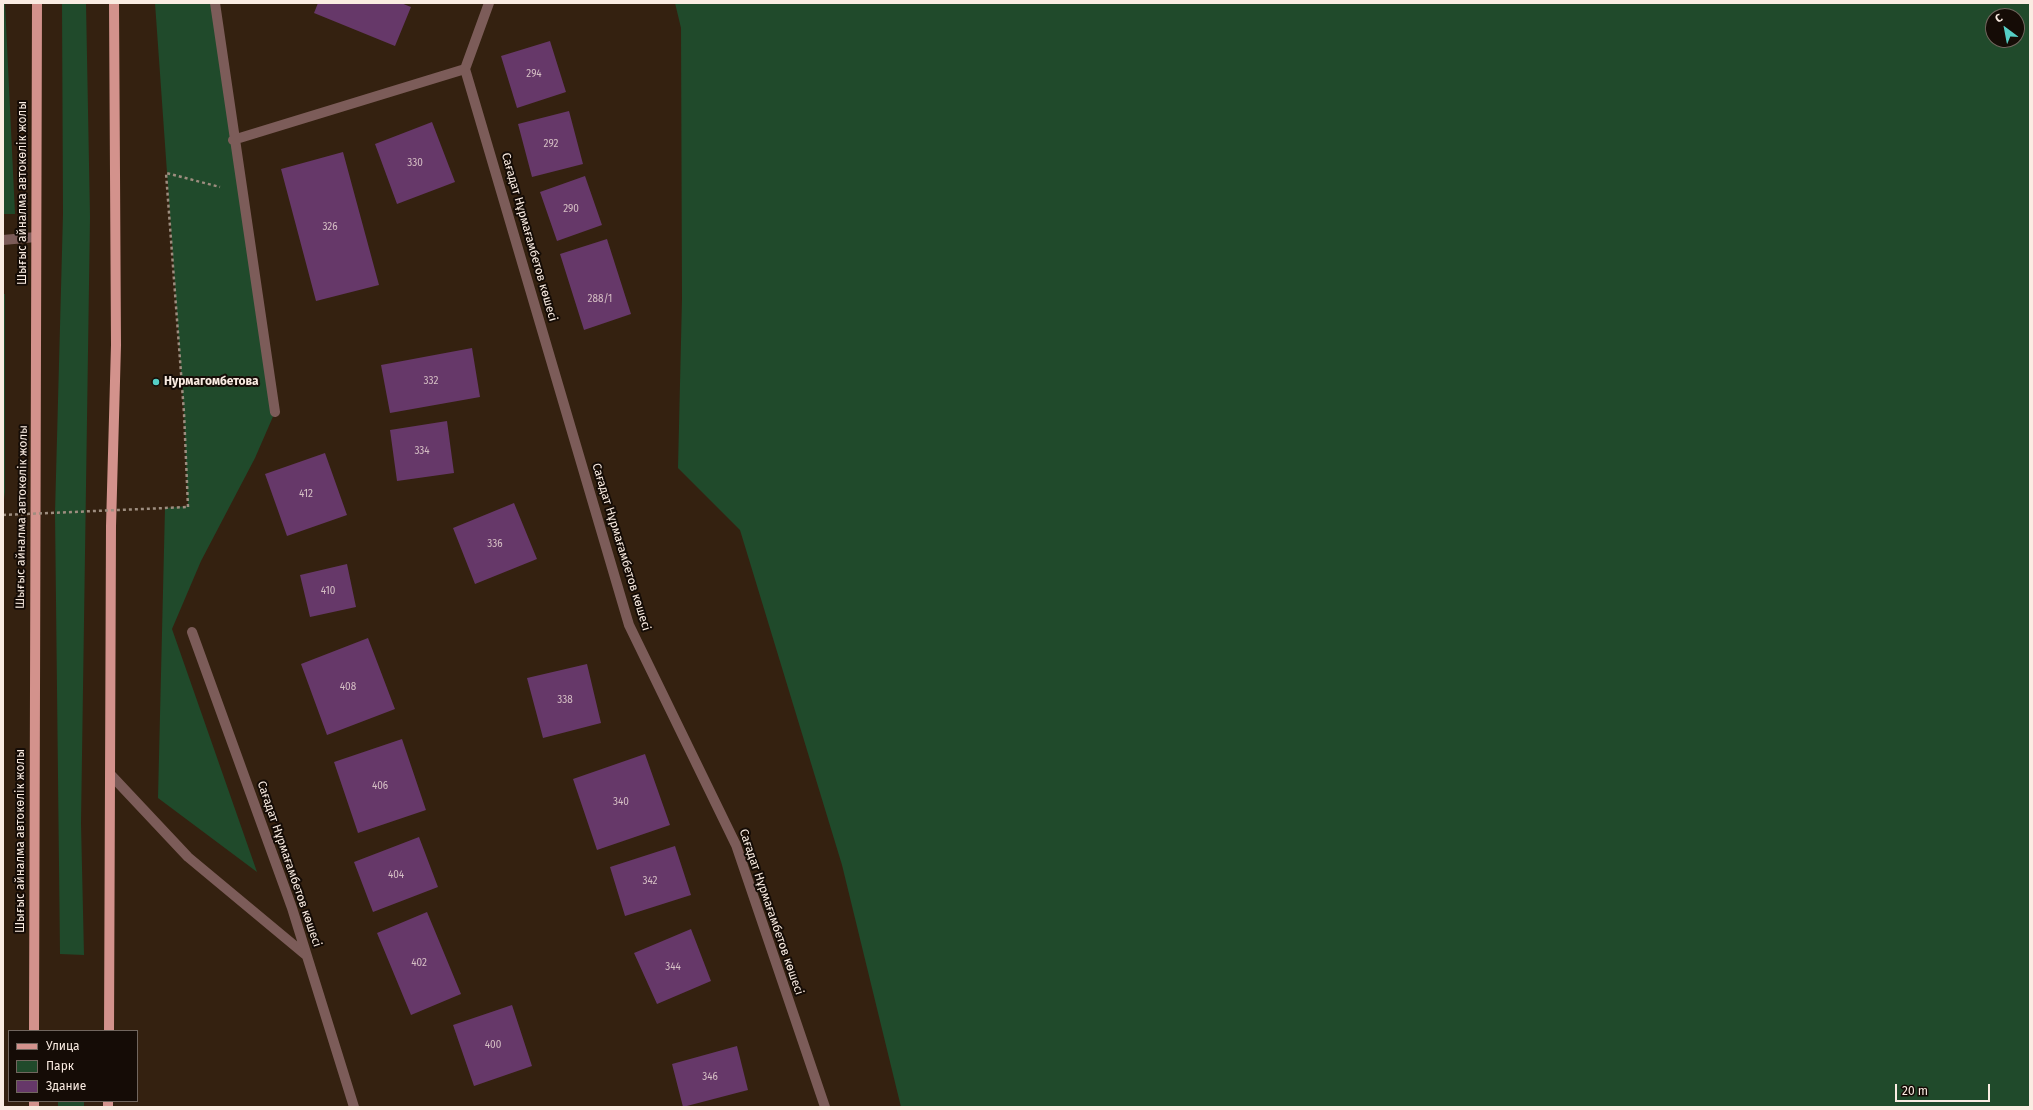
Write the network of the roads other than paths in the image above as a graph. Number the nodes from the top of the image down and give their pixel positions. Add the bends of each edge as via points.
1 (37, 3) edge
2 (114, 3) edge
3 (215, 3) edge
4 (489, 3) edge
5 (465, 69) junction
6 (233, 140) junction
7 (36, 238) junction
8 (3, 240) edge
9 (274, 412) dead end
10 (192, 632) dead end
11 (110, 774) junction
12 (307, 956) junction
13 (34, 1030) edge
14 (109, 1030) edge
15 (354, 1107) edge
16 (824, 1107) edge

1 - 7 main road, Шығыс айналма автокөлік жолы
2 - 11 main road via 116,345 111,526
3 - 6 street
4 - 5 street
5 - 6 street
5 - 16 street, Сағадат Нұрмағамбетов көшесі via 629,625 736,845
6 - 9 street
7 - 8 street
7 - 13 main road, Шығыс айналма автокөлік жолы
10 - 12 street, Сағадат Нұрмағамбетов көшесі
11 - 12 street via 188,857
11 - 14 main road
12 - 15 street, Сағадат Нұрмағамбетов көшесі

